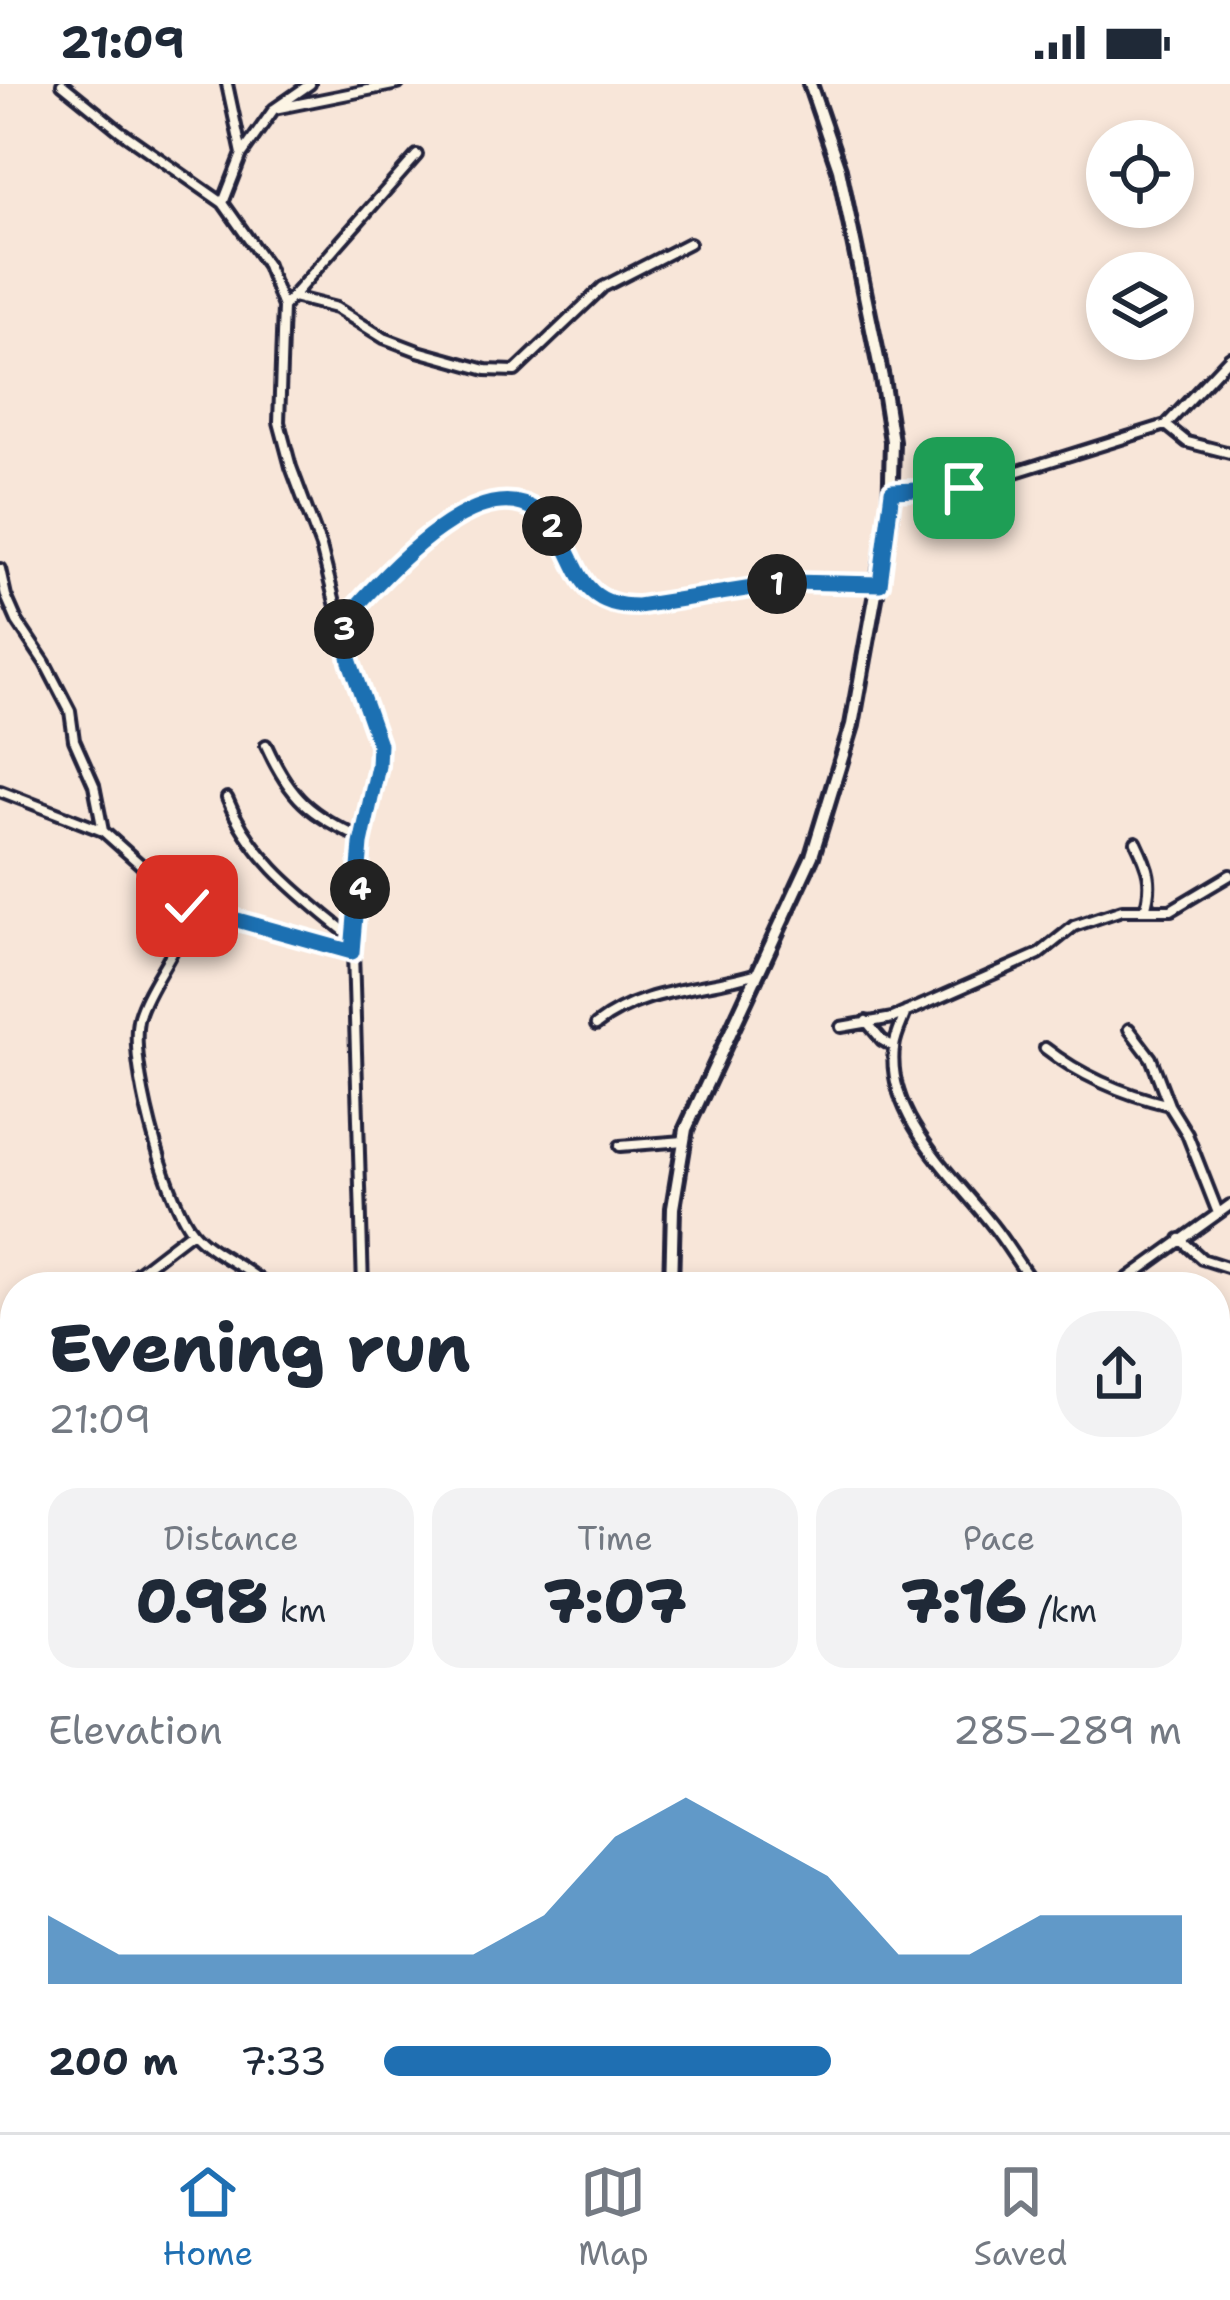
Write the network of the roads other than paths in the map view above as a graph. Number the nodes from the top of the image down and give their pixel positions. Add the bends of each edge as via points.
1 (62, 84) edge
2 (227, 84) edge
3 (310, 84) edge
4 (398, 84) edge
5 (811, 84) edge
6 (73, 88) edge
7 (274, 109) junction
8 (242, 154) junction
9 (417, 155) dead end
10 (223, 203) junction
11 (689, 243) dead end
12 (293, 297) junction
13 (283, 307) junction
14 (1230, 357) edge
15 (1166, 425) junction
16 (1230, 452) edge
17 (892, 491) junction
18 (0, 569) edge
19 (880, 584) junction
20 (343, 622) junction
21 (266, 745) dead end
22 (0, 791) edge
23 (226, 798) dead end
24 (103, 830) junction
25 (362, 839) junction
26 (1136, 842) dead end
27 (1230, 875) edge
28 (187, 906) junction
29 (1145, 910) junction
30 (354, 939) junction
31 (352, 952) junction
32 (759, 973) junction
33 (906, 1012) junction
34 (866, 1021) junction
35 (596, 1025) dead end
36 (841, 1027) dead end
37 (1129, 1029) dead end
38 (894, 1047) junction
39 (1045, 1048) dead end
40 (1169, 1105) junction
41 (684, 1141) junction
42 (620, 1146) dead end
43 (1230, 1205) edge
44 (1219, 1213) junction
45 (192, 1232) junction
46 (1180, 1239) junction
47 (1230, 1268) edge
48 (139, 1272) edge
49 (247, 1272) edge
50 (363, 1272) edge
51 (671, 1272) edge
52 (1026, 1272) edge
53 (1136, 1272) edge

1 - 6 street
2 - 8 street
3 - 7 street
4 - 7 street
5 - 17 street via 839,169 882,378
6 - 10 street
7 - 8 street
8 - 10 street
9 - 12 street
10 - 13 street via 267,265
11 - 12 street via 603,287 515,371 418,351 337,308
12 - 13 street
13 - 20 street via 279,422
14 - 15 street
15 - 16 street via 1187,442
15 - 17 street via 964,488
17 - 19 street
18 - 24 street via 17,621 70,710
19 - 20 street via 790,582 613,606 589,588 552,526 515,503 437,528
19 - 32 street via 852,724 817,840
20 - 25 street via 379,744
21 - 25 street via 312,814
22 - 24 street
23 - 30 street via 260,859
24 - 28 street
25 - 30 street
26 - 29 street via 1152,888
27 - 29 street via 1171,910
28 - 31 street
28 - 45 street via 185,929 139,1017 136,1052 161,1164
29 - 33 street via 1074,926 1039,954
30 - 31 street
31 - 50 street
32 - 35 street via 649,994
32 - 41 street
33 - 34 street
33 - 38 street
34 - 36 street
34 - 38 street
37 - 40 street
38 - 52 street via 896,1081 932,1157
39 - 40 street via 1095,1080
40 - 44 street
41 - 42 street
41 - 51 street
43 - 44 street
44 - 46 street
45 - 48 street
45 - 49 street
46 - 47 street via 1202,1259
46 - 53 street

